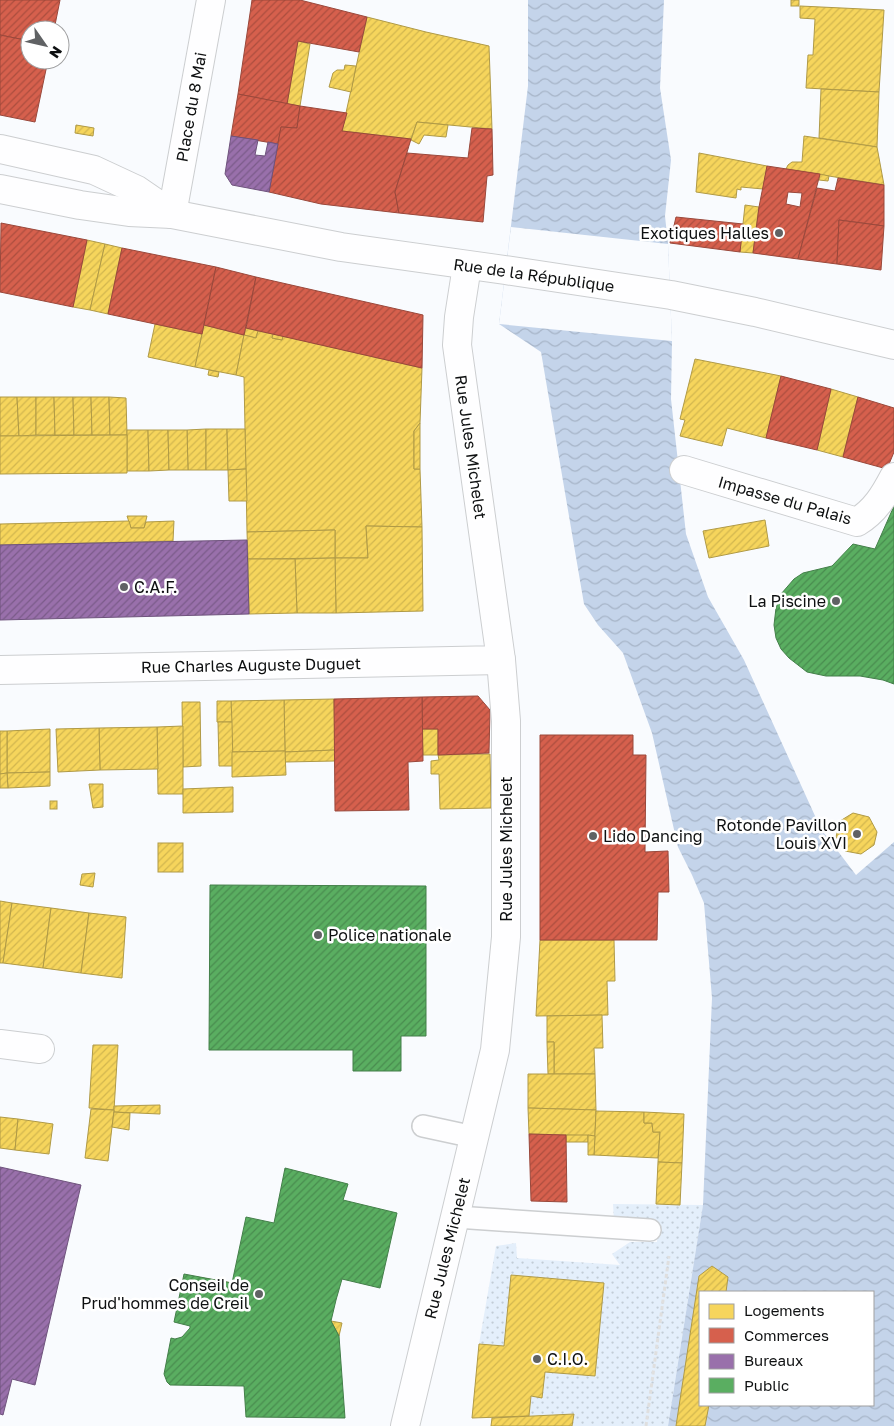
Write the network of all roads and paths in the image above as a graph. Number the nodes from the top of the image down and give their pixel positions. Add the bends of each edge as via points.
1 (211, 0) edge
2 (0, 149) edge
3 (0, 189) edge
4 (172, 214) junction
5 (467, 266) junction
6 (894, 345) edge
7 (684, 470) dead end
8 (894, 477) edge
9 (501, 660) junction
10 (0, 670) edge
11 (0, 1044) edge
12 (40, 1049) dead end
13 (423, 1126) dead end
14 (474, 1136) junction
15 (456, 1217) junction
16 (650, 1230) joint
17 (405, 1426) edge
18 (646, 1426) edge

1 - 4 main road, Place du 8 Mai
2 - 4 main road, Rue de la République via 94,170 137,190
3 - 4 main road, Rue de la République via 129,212
4 - 5 main road, Rue de la République via 341,247
5 - 6 main road, Rue de la République via 671,295
5 - 9 main road, Rue Jules Michelet via 457,346
7 - 8 main road, Impasse du Palais via 857,522 880,503
9 - 10 main road, Rue Charles Auguste Duguet
9 - 14 main road, Rue Jules Michelet via 506,721 506,936 495,1050
11 - 12 main road
13 - 14 lane
14 - 15 main road, Rue Jules Michelet
15 - 16 lane
15 - 17 main road, Rue Jules Michelet
16 - 18 path via 662,1236 670,1248

